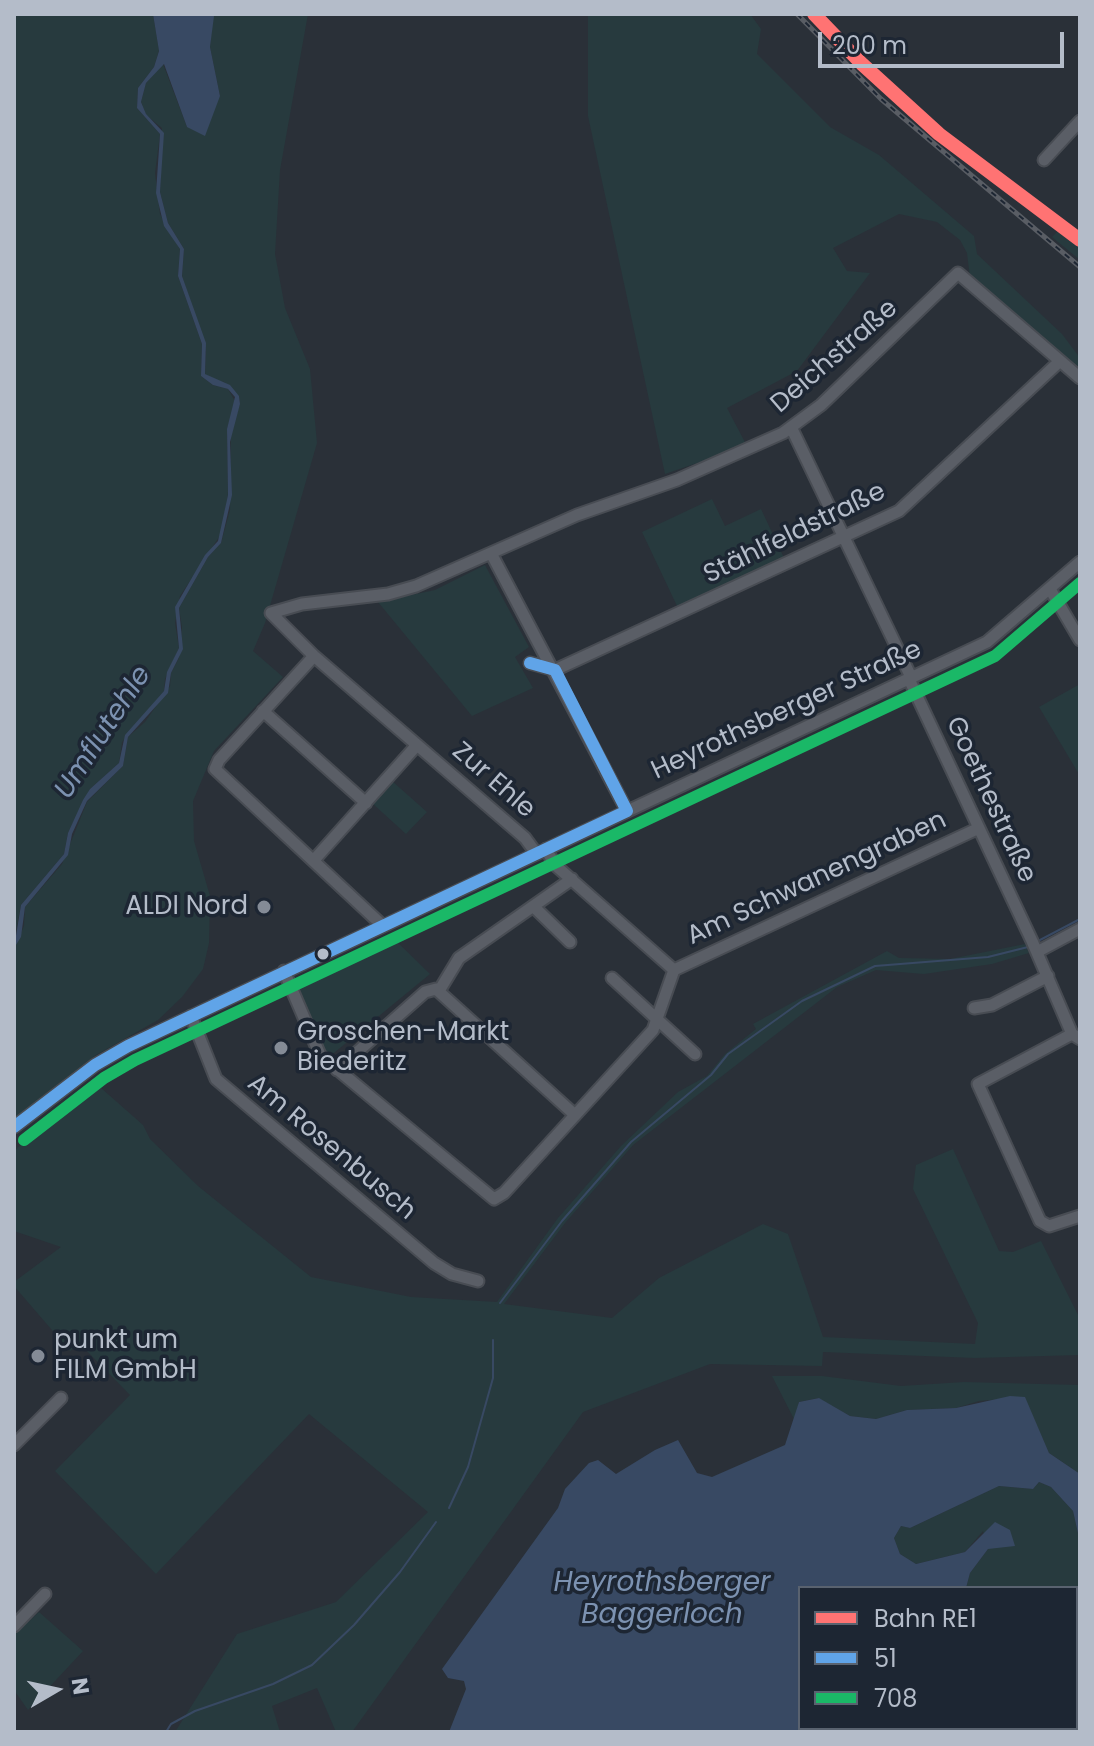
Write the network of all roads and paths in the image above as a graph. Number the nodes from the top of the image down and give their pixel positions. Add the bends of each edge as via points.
1 (1080, 121) edge
2 (1044, 160) dead end
3 (1060, 361) junction
4 (1080, 378) edge
5 (791, 427) junction
6 (844, 536) junction
7 (492, 555) junction
8 (1080, 562) edge
9 (1050, 589) junction
10 (271, 613) joint
11 (1080, 640) edge
12 (314, 656) junction
13 (530, 663) dead end
14 (555, 670) junction
15 (910, 678) junction
16 (263, 711) junction
17 (417, 745) junction
18 (366, 803) junction
19 (627, 811) junction
20 (979, 828) junction
21 (541, 851) junction
22 (314, 860) junction
23 (572, 879) junction
24 (534, 907) junction
25 (383, 926) junction
26 (1080, 929) edge
27 (570, 942) dead end
28 (1035, 946) junction
29 (674, 970) junction
30 (284, 971) junction
31 (1048, 976) junction
32 (612, 978) dead end
33 (439, 991) junction
34 (974, 1008) dead end
35 (191, 1016) junction
36 (658, 1020) junction
37 (1076, 1037) edge
38 (695, 1054) dead end
39 (337, 1070) junction
40 (575, 1115) junction
41 (14, 1127) edge
42 (1080, 1217) edge
43 (478, 1281) dead end
44 (61, 1398) dead end
45 (14, 1445) edge
46 (45, 1594) dead end
47 (14, 1626) edge

1 - 2 street
3 - 4 street, Deichstraße
3 - 5 street, Deichstraße via 958,273 821,405
3 - 6 street, Stählfeldstraße via 899,511
5 - 6 street, Goethestraße
5 - 7 street, Deichstraße via 727,460 577,515
6 - 14 street, Stählfeldstraße
6 - 15 street, Goethestraße
7 - 10 street, Deichstraße via 400,591
7 - 14 street
8 - 9 street, Heyrothsberger Straße
9 - 11 street
9 - 15 street, Heyrothsberger Straße via 993,639
10 - 12 street, Zur Ehle
12 - 16 street
12 - 17 street, Zur Ehle
13 - 14 street
14 - 19 street
15 - 19 street, Heyrothsberger Straße
15 - 20 street, Goethestraße
16 - 18 street
16 - 22 street via 215,769
17 - 18 street, Zur Ehle
17 - 21 street, Zur Ehle
18 - 22 street, Zur Ehle
19 - 21 street, Heyrothsberger Straße
20 - 28 street, Goethestraße
20 - 29 street, Am Schwanengraben
21 - 23 street, Zur Ehle
21 - 25 street, Heyrothsberger Straße
22 - 25 street
23 - 24 street
23 - 29 street, Zur Ehle
24 - 27 street
24 - 33 street via 459,958
25 - 30 street, Heyrothsberger Straße
26 - 28 street
28 - 31 street, Goethestraße
29 - 36 street
30 - 35 street, Heyrothsberger Straße
30 - 39 street via 316,1049
31 - 34 street via 992,1005
31 - 37 street, Goethestraße
32 - 36 street
33 - 39 street via 426,991
33 - 40 street
35 - 41 street, Heyrothsberger Straße via 113,1054
35 - 43 street, Am Rosenbusch via 216,1079 434,1263
36 - 38 street
36 - 40 street
37 - 42 street via 978,1084 1040,1221 1049,1226
39 - 40 street via 494,1199
44 - 45 street
46 - 47 street

